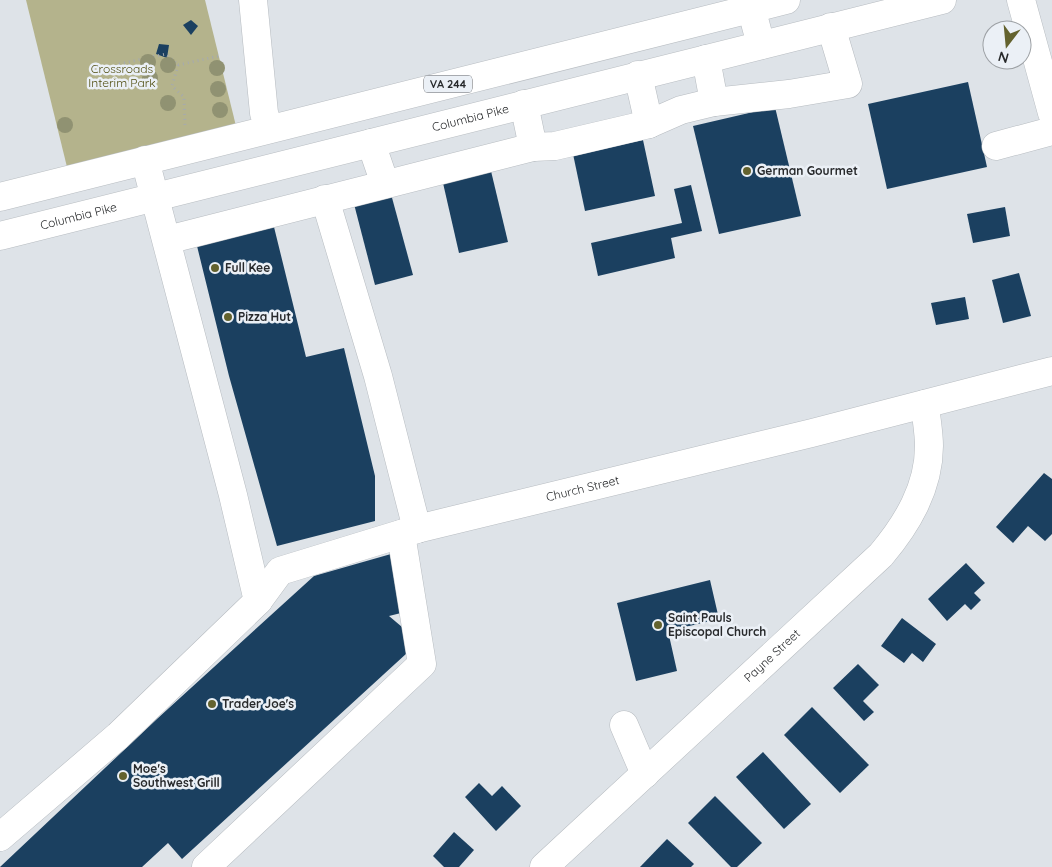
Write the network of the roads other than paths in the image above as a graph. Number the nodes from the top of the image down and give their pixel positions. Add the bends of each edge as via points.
1 (253, 0) edge
2 (786, 0) edge
3 (942, 0) edge
4 (1021, 0) edge
5 (750, 4) edge
6 (831, 27) junction
7 (762, 45) junction
8 (706, 59) junction
9 (638, 76) junction
10 (714, 102) junction
11 (524, 104) junction
12 (1052, 113) edge
13 (649, 124) junction
14 (269, 129) junction
15 (1052, 132) edge
16 (370, 142) junction
17 (533, 146) junction
18 (996, 146) dead end
19 (145, 160) junction
20 (385, 184) junction
21 (0, 197) edge
22 (155, 197) junction
23 (325, 200) junction
24 (0, 236) edge
25 (167, 240) junction
26 (1052, 371) edge
27 (925, 404) junction
28 (409, 531) junction
29 (258, 601) junction
30 (624, 725) dead end
31 (645, 774) junction
32 (0, 837) edge
33 (206, 867) edge
34 (544, 867) edge

1 - 14 main road via 264,113
2 - 5 main road, VA 244
3 - 6 main road, Columbia Pike
4 - 12 main road
5 - 7 main road
5 - 14 main road, VA 244
6 - 7 main road, Columbia Pike
6 - 10 main road via 848,84
7 - 8 main road, Columbia Pike
8 - 9 main road, Columbia Pike
8 - 10 main road
9 - 11 main road, Columbia Pike
9 - 13 main road
10 - 13 main road via 681,110
11 - 16 main road, Columbia Pike
11 - 17 main road
13 - 17 main road via 555,146
14 - 19 main road, VA 244
15 - 18 main road
16 - 20 main road
16 - 22 main road, Columbia Pike
17 - 20 main road
19 - 21 main road, VA 244
19 - 22 main road
20 - 23 main road
22 - 24 main road, Columbia Pike
22 - 25 main road
23 - 25 main road
23 - 28 main road via 378,376
25 - 29 main road
26 - 27 main road, Church Street
27 - 28 main road, Church Street
27 - 31 main road, Payne Street via 929,448 922,485 913,511 899,534 881,555
28 - 29 main road, Church Street via 280,571
28 - 33 main road via 422,664
29 - 32 main road, Church Street via 118,736
30 - 31 main road
31 - 34 main road, Payne Street

